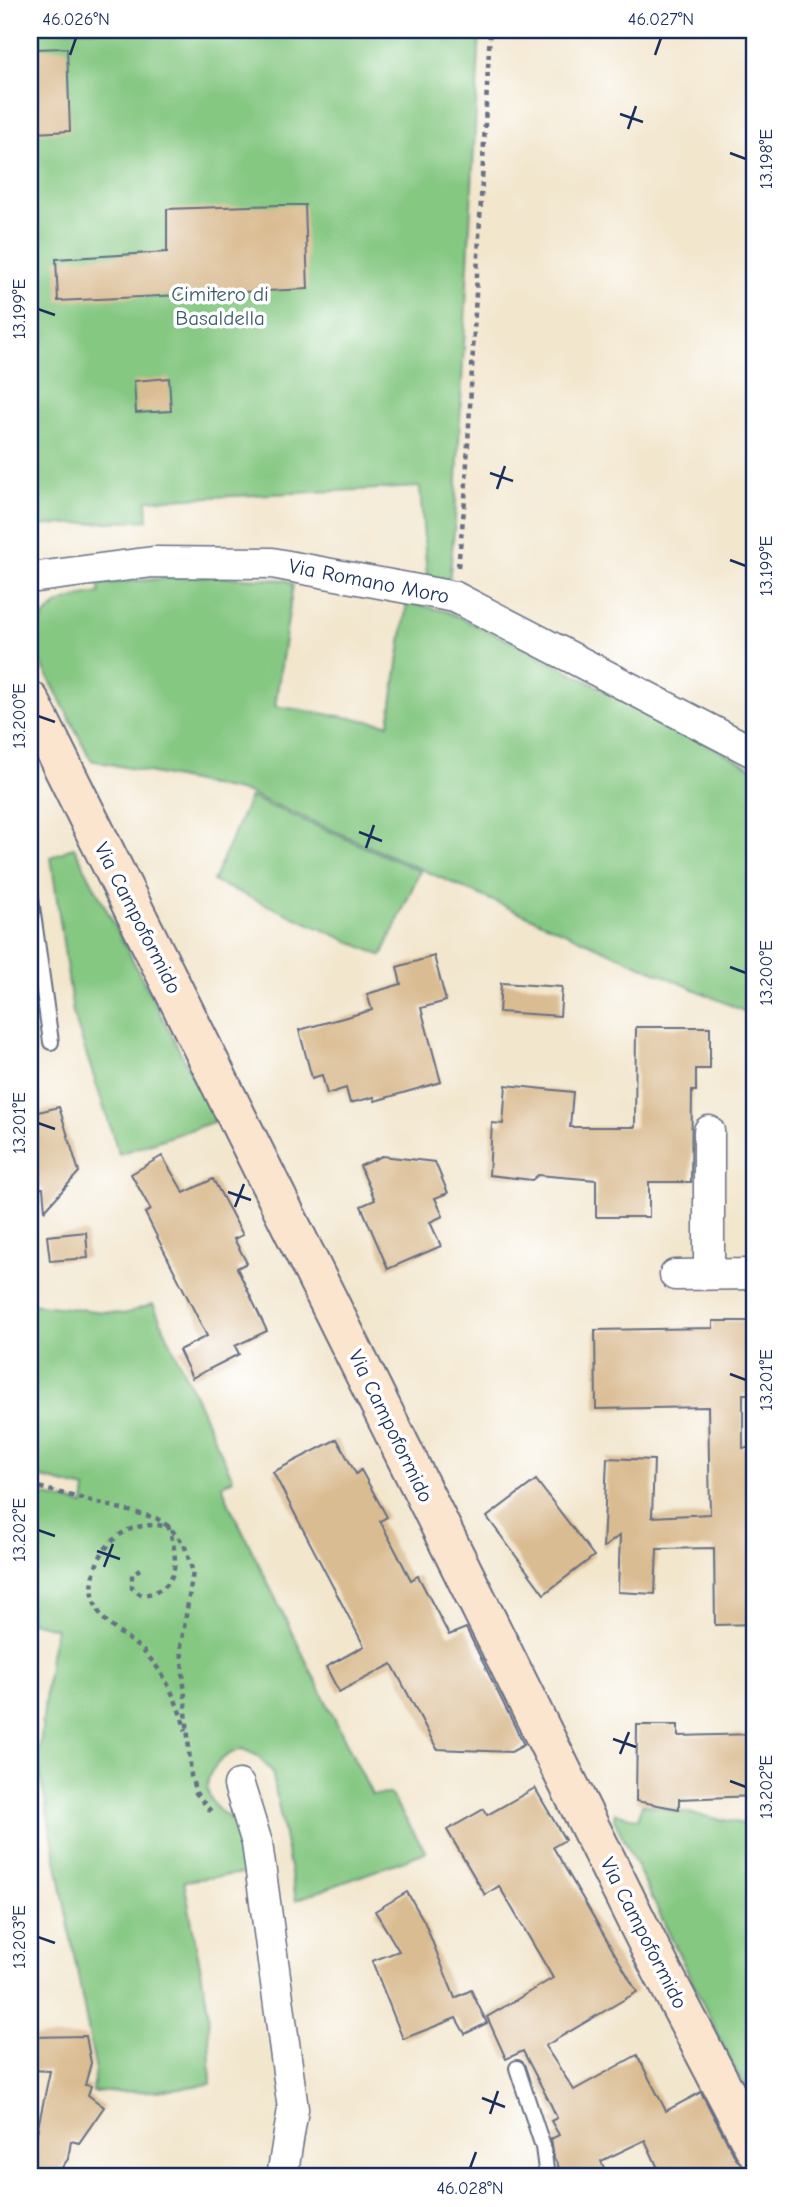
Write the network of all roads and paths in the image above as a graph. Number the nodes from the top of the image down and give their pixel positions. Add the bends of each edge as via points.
1 (489, 30) edge
2 (30, 578) edge
3 (455, 597) junction
4 (30, 701) edge
5 (755, 753) edge
6 (30, 892) edge
7 (51, 1042) dead end
8 (709, 1131) dead end
9 (709, 1274) junction
10 (755, 1274) edge
11 (675, 1275) dead end
12 (30, 1485) edge
13 (168, 1526) junction
14 (140, 1569) dead end
15 (189, 1741) junction
16 (239, 1785) dead end
17 (214, 1815) dead end
18 (517, 2068) dead end
19 (755, 2148) edge
20 (282, 2177) edge
21 (547, 2177) edge

1 - 3 path via 465,500
2 - 3 street, Via Romano Moro via 153,562 272,563
3 - 5 street, Via Romano Moro
4 - 19 main road, Via Campoformido via 651,1950
6 - 7 lane
8 - 9 street
9 - 10 street
9 - 11 street
12 - 13 path via 140,1513
13 - 14 path via 176,1567 167,1583 155,1594 141,1595 132,1588 132,1574
13 - 15 path via 184,1544 193,1572 181,1646
13 - 15 path via 148,1525 115,1538 101,1554 94,1574 94,1601 108,1622 163,1675 177,1700
15 - 17 path via 196,1793
16 - 20 street via 257,1843 293,2109
18 - 21 lane via 543,2147

